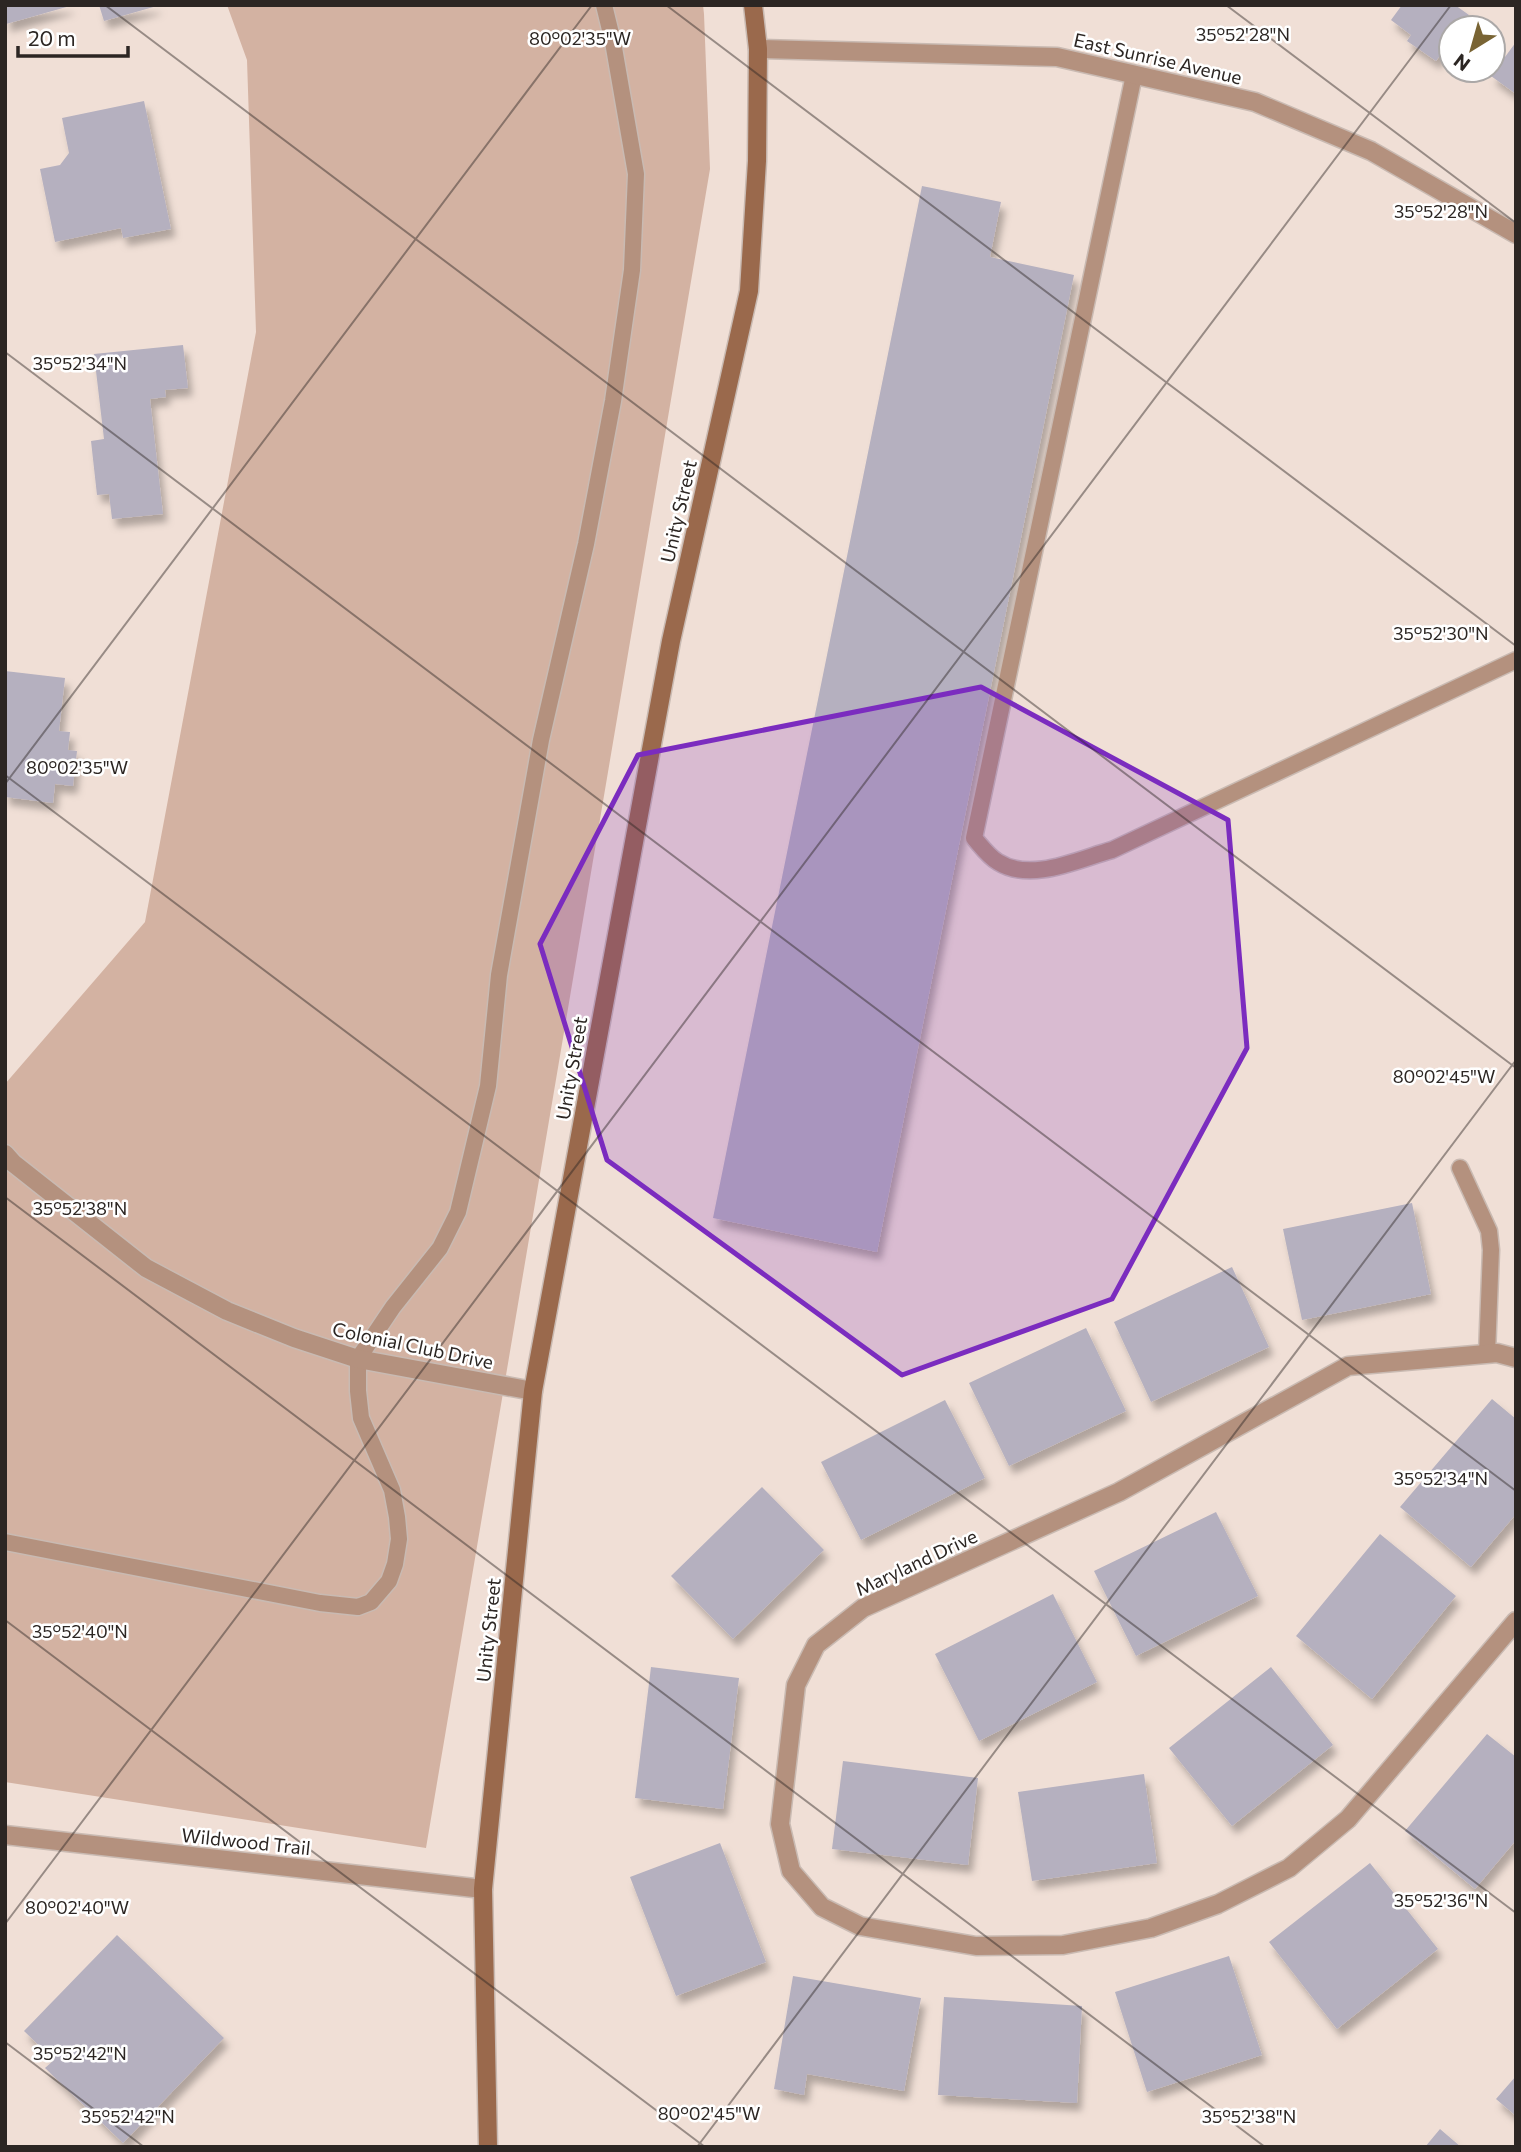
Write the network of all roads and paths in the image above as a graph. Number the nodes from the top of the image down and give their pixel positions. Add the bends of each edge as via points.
1 (604, 5) edge
2 (753, 5) edge
3 (758, 49) junction
4 (1134, 75) junction
5 (1516, 234) edge
6 (1516, 660) edge
7 (5, 1154) edge
8 (1460, 1168) dead end
9 (1487, 1354) junction
10 (1516, 1358) edge
11 (358, 1359) junction
12 (533, 1391) junction
13 (5, 1542) edge
14 (1516, 1621) edge
15 (5, 1835) edge
16 (483, 1889) junction
17 (488, 2147) edge

1 - 11 lane via 636,174 632,270 613,401 541,740 499,975 488,1086 458,1212 440,1248
2 - 3 street, Unity Street
3 - 4 street, East Sunrise Avenue via 1057,57
3 - 12 street, Unity Street via 757,160 748,291 671,641
4 - 5 street, East Sunrise Avenue via 1255,102 1371,151
4 - 6 lane via 974,838 998,863 1021,870 1044,869 1112,849
7 - 11 street, Colonial Club Drive via 146,1268 227,1311
8 - 9 lane via 1489,1231
9 - 10 street, Maryland Drive
9 - 14 street, Maryland Drive via 1348,1366 1119,1492 863,1608 816,1645 796,1685 780,1824 792,1871 822,1907 860,1926 976,1946 1063,1945 1162,1924 1218,1904 1289,1868 1348,1819
11 - 12 street, Colonial Club Drive
11 - 13 lane via 361,1418 392,1490 399,1539 389,1581 371,1602 358,1607 320,1603
12 - 16 street, Unity Street
15 - 16 street, Wildwood Trail
16 - 17 street, Unity Street

